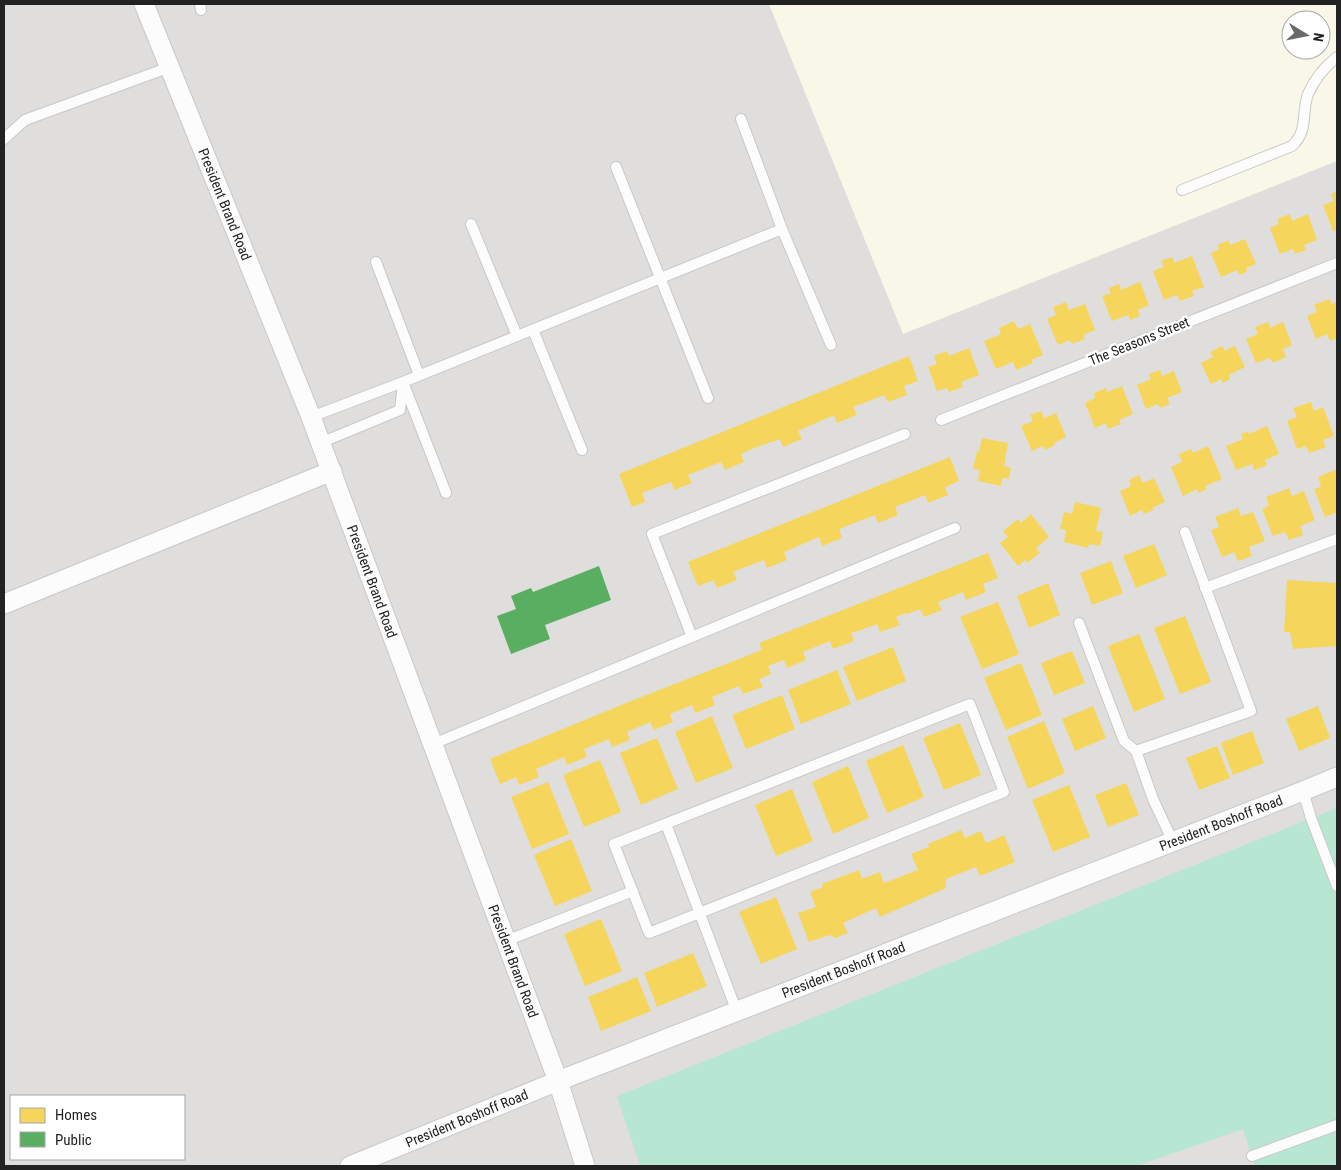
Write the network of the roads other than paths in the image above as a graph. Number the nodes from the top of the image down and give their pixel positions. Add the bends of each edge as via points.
1 (144, 4) edge
2 (1337, 57) edge
3 (170, 67) junction
4 (741, 119) dead end
5 (4, 139) edge
6 (616, 167) dead end
7 (1182, 190) dead end
8 (471, 224) dead end
9 (782, 229) junction
10 (376, 262) dead end
11 (1337, 262) edge
12 (660, 278) junction
13 (533, 330) junction
14 (517, 336) junction
15 (831, 345) dead end
16 (419, 376) junction
17 (403, 382) junction
18 (708, 398) dead end
19 (311, 417) junction
20 (941, 420) dead end
21 (905, 434) dead end
22 (320, 443) junction
23 (582, 450) dead end
24 (332, 471) junction
25 (446, 493) dead end
26 (955, 528) dead end
27 (1185, 532) dead end
28 (1337, 539) edge
29 (1205, 588) junction
30 (4, 604) edge
31 (1079, 623) dead end
32 (692, 637) junction
33 (433, 744) junction
34 (1136, 751) junction
35 (1337, 776) edge
36 (1303, 791) junction
37 (666, 824) junction
38 (1173, 842) junction
39 (1337, 886) edge
40 (633, 891) junction
41 (700, 913) junction
42 (506, 941) junction
43 (737, 1012) junction
44 (558, 1081) junction
45 (1337, 1125) edge
46 (1252, 1156) dead end
47 (350, 1166) edge
48 (584, 1166) edge

1 - 3 street, President Brand Road
2 - 7 lane via 1320,72 1308,95 1303,131 1292,146
3 - 5 lane via 25,120
3 - 19 street, President Brand Road
4 - 9 lane
6 - 12 lane
8 - 14 lane
9 - 12 lane
9 - 15 lane
10 - 16 lane
11 - 20 lane, The Seasons Street
12 - 13 lane
12 - 18 lane
13 - 14 lane
13 - 23 lane
14 - 16 lane
16 - 17 lane
17 - 19 lane
17 - 22 lane via 400,410
17 - 25 lane
19 - 22 street, President Brand Road
21 - 32 lane via 652,534
22 - 24 street, President Brand Road
24 - 30 street
24 - 33 street, President Brand Road
26 - 32 lane
27 - 29 lane
28 - 29 lane
29 - 34 lane via 1251,711
31 - 34 lane via 1124,741
32 - 33 lane
33 - 42 street, President Brand Road
34 - 38 lane
35 - 36 street, President Boshoff Road
36 - 38 street, President Boshoff Road
36 - 39 lane
37 - 40 lane via 614,844
37 - 41 lane
37 - 41 lane via 970,704 1001,784 1004,792
38 - 43 street, President Boshoff Road
40 - 41 lane via 649,933
40 - 42 lane
41 - 43 lane
42 - 44 street, President Brand Road
43 - 44 street, President Boshoff Road
44 - 47 street, President Boshoff Road
44 - 48 street, President Brand Road
45 - 46 lane

